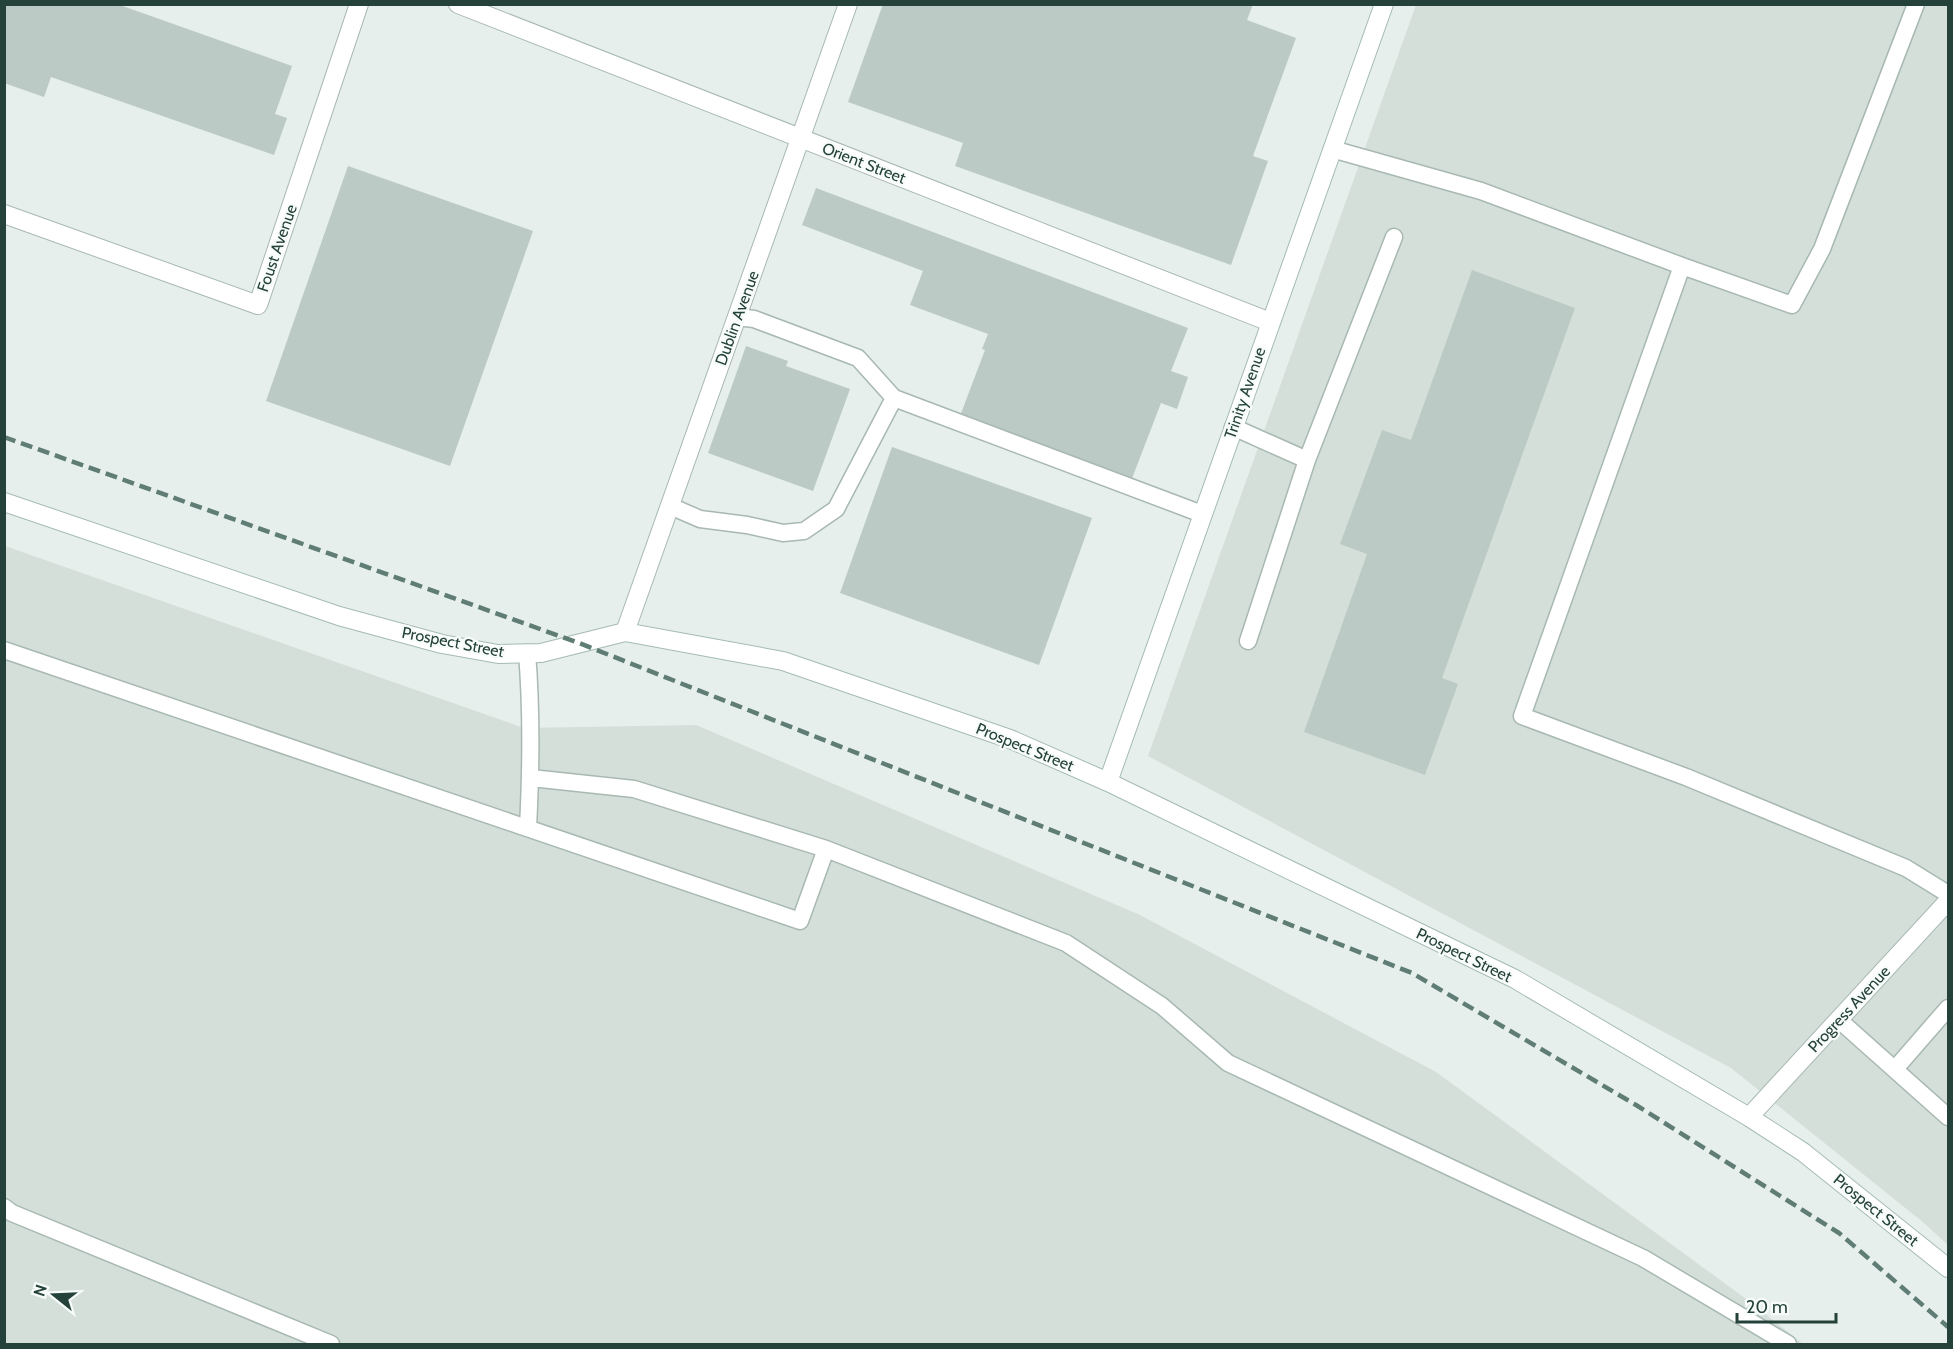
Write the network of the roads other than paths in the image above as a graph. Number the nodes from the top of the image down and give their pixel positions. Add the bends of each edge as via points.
1 (359, 4) edge
2 (458, 4) edge
3 (848, 4) edge
4 (1384, 4) edge
5 (1916, 4) edge
6 (800, 138) junction
7 (1332, 149) junction
8 (4, 214) edge
9 (1394, 237) dead end
10 (1683, 266) junction
11 (737, 317) junction
12 (1270, 322) junction
13 (894, 398) junction
14 (1233, 427) junction
15 (1307, 460) junction
16 (4, 502) edge
17 (670, 506) junction
18 (1202, 514) junction
19 (626, 632) junction
20 (1248, 640) dead end
21 (4, 650) edge
22 (527, 653) junction
23 (531, 778) junction
24 (1108, 782) junction
25 (528, 828) junction
26 (826, 849) junction
27 (1948, 894) edge
28 (1948, 901) edge
29 (1948, 1008) edge
30 (1839, 1020) junction
31 (1895, 1069) junction
32 (1749, 1117) junction
33 (1948, 1117) edge
34 (4, 1207) edge
35 (1948, 1268) edge
36 (331, 1344) edge
37 (1788, 1344) edge

1 - 8 street, Foust Avenue via 258,304
2 - 6 street, Orient Street
3 - 6 street, Dublin Avenue
4 - 7 street, Trinity Avenue
5 - 10 lane via 1822,249 1792,305
6 - 11 street, Dublin Avenue
6 - 12 street, Orient Street
7 - 10 lane via 1481,191
7 - 12 street, Trinity Avenue
9 - 15 lane
10 - 27 lane via 1522,716 1686,777 1906,868
11 - 13 lane via 754,319 858,358
11 - 17 street, Dublin Avenue
12 - 14 street, Trinity Avenue
13 - 17 lane via 836,509 804,531 783,533 700,519
13 - 18 lane
14 - 15 lane
14 - 18 street, Trinity Avenue
15 - 20 lane
16 - 22 street, Prospect Street via 339,616 442,644 498,654
17 - 19 street, Dublin Avenue
18 - 24 street, Trinity Avenue
19 - 22 street, Prospect Street
19 - 24 street, Prospect Street via 793,664 1010,739
21 - 25 lane
22 - 23 lane
23 - 25 lane
23 - 26 lane via 634,789
24 - 32 street, Prospect Street via 1515,979
25 - 26 lane via 800,921
26 - 37 lane via 1066,943 1162,1006 1228,1063 1643,1258
28 - 30 street, Progress Avenue
29 - 31 lane
30 - 31 lane
30 - 32 street, Progress Avenue
31 - 33 lane
32 - 35 street, Prospect Street via 1803,1152
34 - 36 lane

